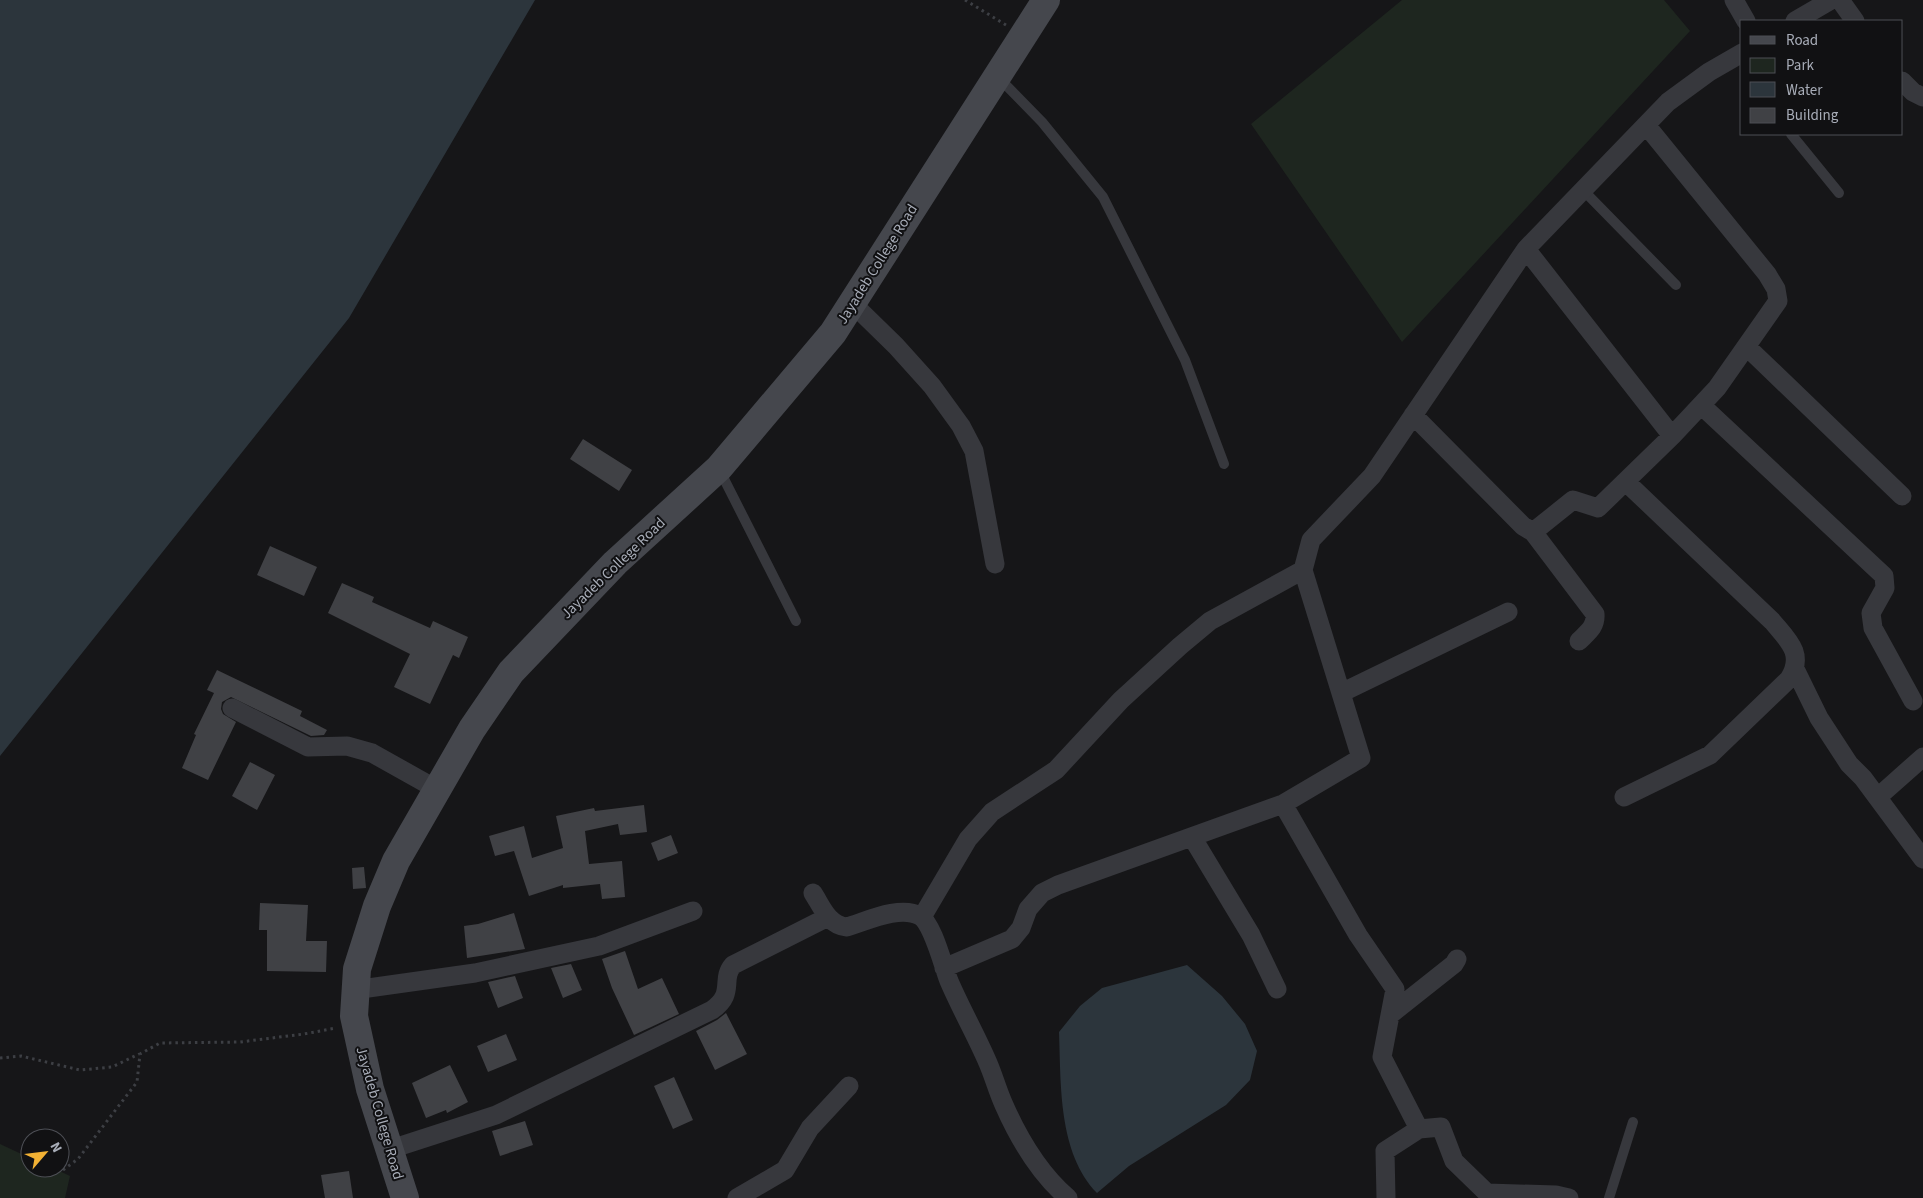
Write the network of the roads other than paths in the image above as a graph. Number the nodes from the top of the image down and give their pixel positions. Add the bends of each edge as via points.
1 (1046, 0) edge
2 (1734, 0) edge
3 (1831, 0) edge
4 (1840, 0) edge
5 (1745, 20) edge
6 (1797, 20) edge
7 (1854, 20) edge
8 (1740, 54) edge
9 (997, 76) junction
10 (1903, 82) edge
11 (1923, 97) edge
12 (1646, 125) junction
13 (1792, 135) edge
14 (1583, 190) junction
15 (1839, 193) dead end
16 (1526, 249) junction
17 (1676, 285) dead end
18 (852, 303) junction
19 (1747, 347) junction
20 (1701, 405) junction
21 (1413, 416) junction
22 (1672, 436) junction
23 (1224, 464) dead end
24 (719, 468) junction
25 (1626, 482) junction
26 (1902, 496) dead end
27 (1533, 532) junction
28 (995, 564) dead end
29 (1303, 570) junction
30 (1508, 612) dead end
31 (796, 621) dead end
32 (1579, 641) dead end
33 (1795, 669) junction
34 (1341, 693) junction
35 (1913, 701) dead end
36 (232, 708) dead end
37 (1923, 757) edge
38 (438, 790) junction
39 (1624, 797) dead end
40 (1878, 797) junction
41 (1283, 804) junction
42 (1192, 838) junction
43 (1923, 859) edge
44 (814, 893) dead end
45 (693, 911) dead end
46 (828, 917) junction
47 (922, 917) junction
48 (1457, 959) dead end
49 (944, 968) junction
50 (1277, 989) dead end
51 (354, 990) junction
52 (1391, 1014) junction
53 (849, 1086) dead end
54 (1633, 1122) dead end
55 (1419, 1129) junction
56 (391, 1149) junction
57 (405, 1198) edge
58 (736, 1198) edge
59 (1068, 1198) edge
60 (1386, 1198) edge
61 (1569, 1198) edge
62 (1608, 1198) edge

1 - 9 street, Jayadeb College Road
2 - 5 street
3 - 6 street
4 - 7 street
8 - 12 street via 1668,102
9 - 18 street, Jayadeb College Road
9 - 23 lane via 1042,122 1103,197 1185,360
10 - 11 street
12 - 14 street
12 - 19 street via 1776,289 1778,301
13 - 15 lane
14 - 16 street
14 - 17 lane
16 - 21 street
16 - 22 street
18 - 24 street, Jayadeb College Road via 833,333
18 - 28 street via 932,386 961,426 974,451
19 - 20 street
19 - 26 street
20 - 22 street
20 - 35 street via 1884,576 1885,588 1871,613 1873,628
21 - 27 street via 1523,526
21 - 29 street via 1372,476 1311,540
22 - 25 street
24 - 31 lane
24 - 38 street, Jayadeb College Road via 615,563 511,672 472,729
25 - 27 street via 1598,508 1573,500
25 - 33 street via 1772,621 1794,652
27 - 32 street via 1595,614 1593,628
29 - 34 street
29 - 47 street via 1210,621 1121,700 1056,770 992,812 968,839
30 - 34 street
33 - 39 street via 1789,679 1710,755
33 - 40 street via 1849,764
34 - 41 street via 1361,758
36 - 38 street via 308,747 336,745 367,751
37 - 40 street
38 - 51 street, Jayadeb College Road via 396,861 357,969
40 - 43 street
41 - 42 street
41 - 52 street via 1358,935 1396,989
42 - 49 street via 1042,893 1028,909 1021,928 1012,939
42 - 50 street via 1250,935
44 - 46 street
45 - 51 street via 599,946 475,973
46 - 47 street via 838,926 847,927 897,913 914,913
46 - 56 street via 733,965 725,997 712,1010 496,1115
47 - 49 street via 930,928
48 - 52 street
49 - 59 street via 1004,1106 1029,1151 1053,1185
51 - 56 street, Jayadeb College Road via 356,1023 370,1089
52 - 55 street via 1382,1057
53 - 58 street via 810,1128 785,1170
54 - 62 lane
55 - 60 street via 1386,1151
55 - 61 street via 1441,1127 1454,1161 1486,1193
56 - 57 street, Jayadeb College Road

